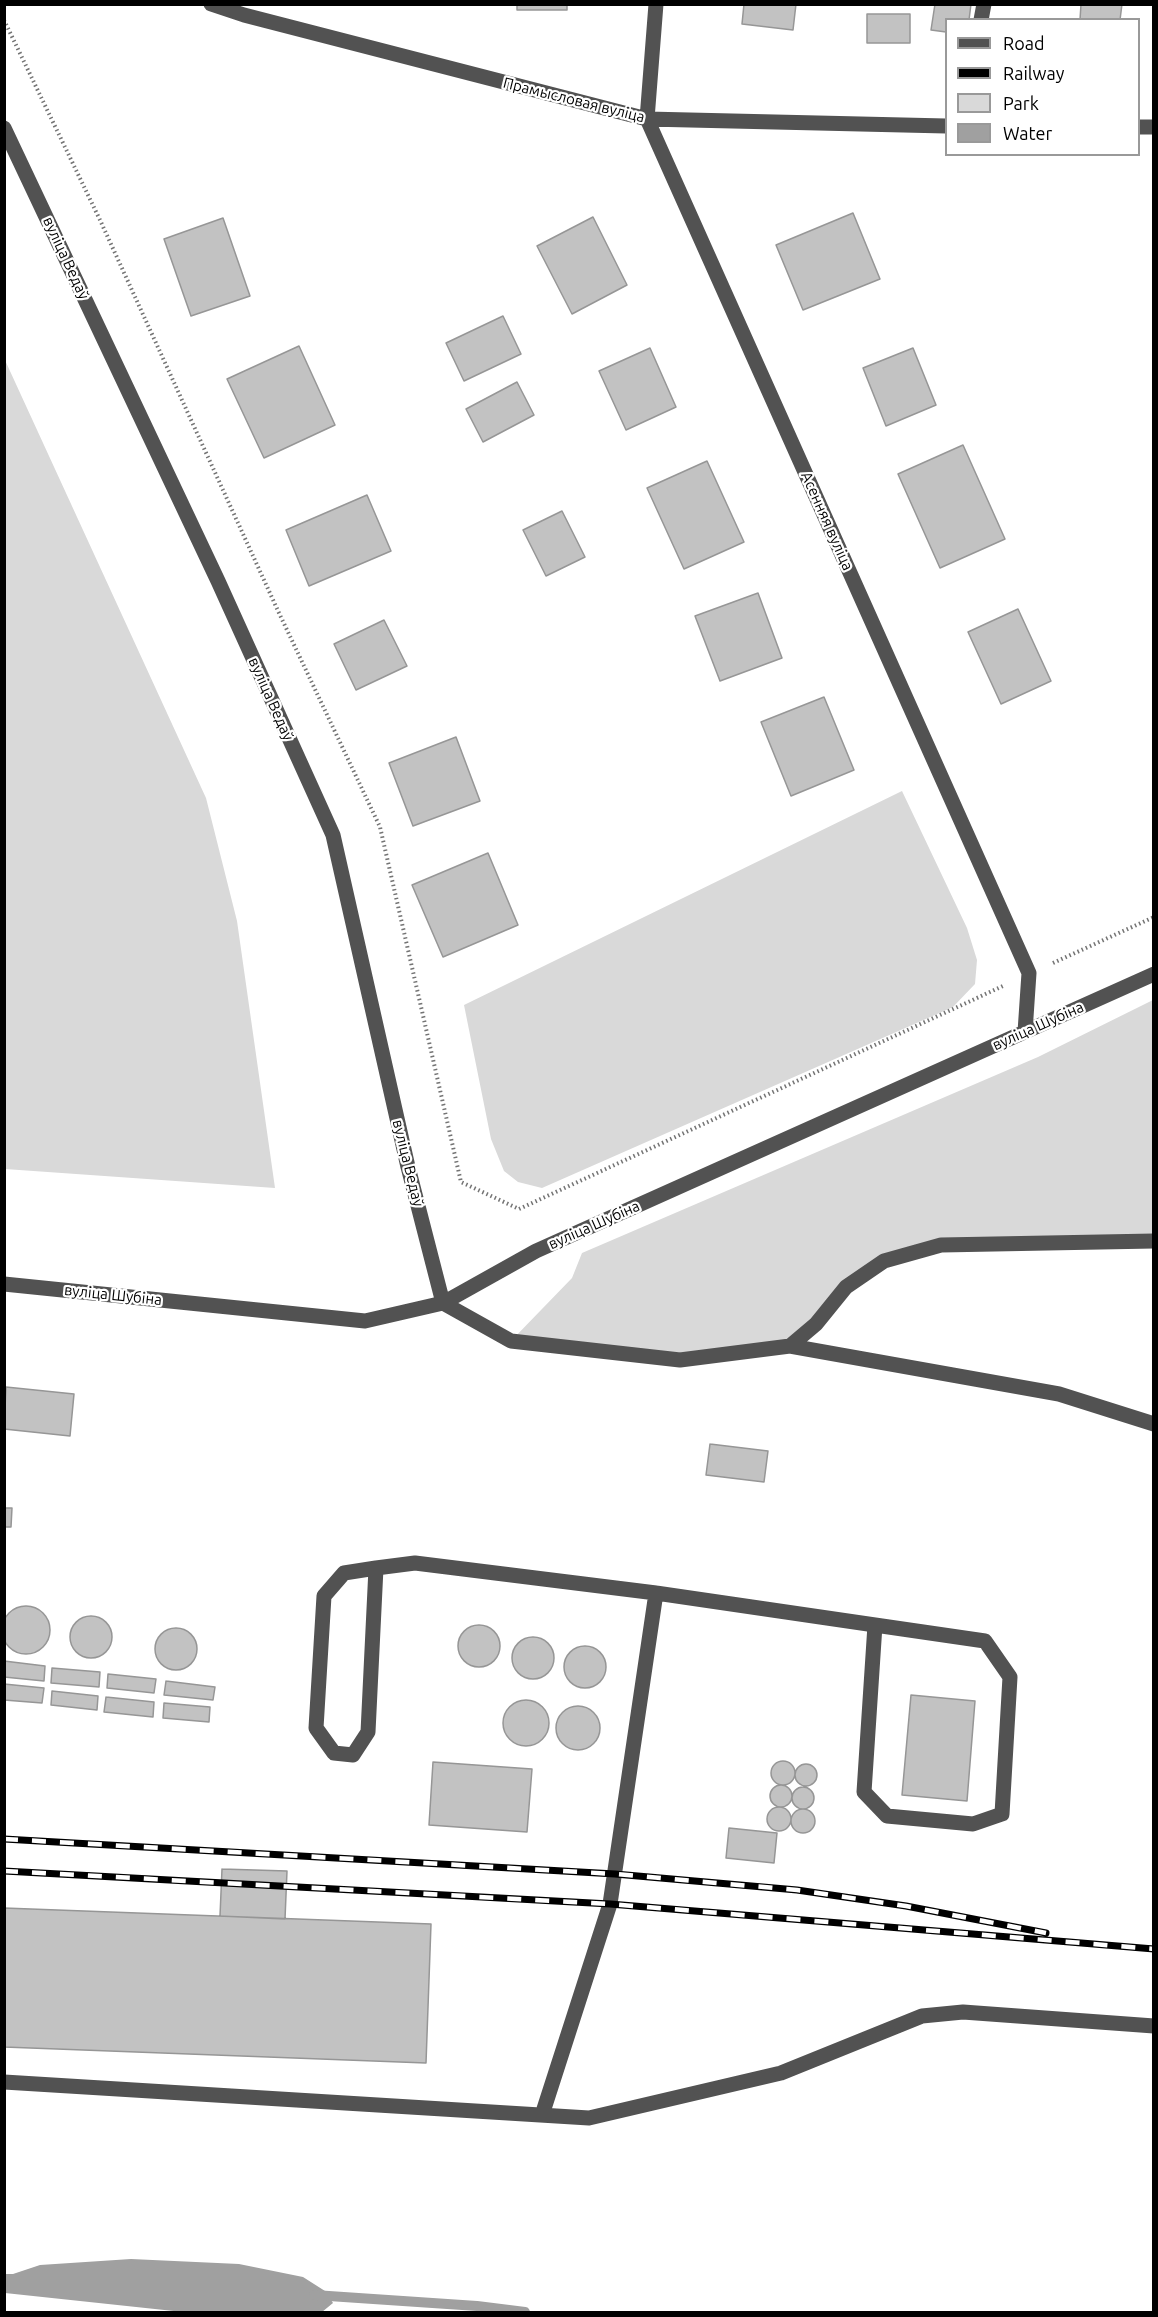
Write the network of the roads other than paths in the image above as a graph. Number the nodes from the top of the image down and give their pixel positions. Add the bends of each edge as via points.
1 (211, 4) edge
2 (656, 4) edge
3 (246, 10) edge
4 (647, 119) junction
5 (945, 126) edge
6 (4, 128) edge
7 (1154, 975) edge
8 (1024, 1032) junction
9 (1154, 1241) edge
10 (4, 1284) edge
11 (443, 1304) junction
12 (790, 1346) junction
13 (1154, 1424) edge
14 (376, 1568) junction
15 (656, 1593) junction
16 (874, 1625) junction
17 (1154, 2026) edge
18 (4, 2082) edge
19 (542, 2115) junction

1 - 3 street, Прамысловая вуліца
2 - 4 street, Асенняя вуліца
3 - 4 street, Прамысловая вуліца
4 - 5 street, Прамысловая вуліца
4 - 8 street, Асенняя вуліца via 1029,973
6 - 11 street, вуліца Ведаў via 218,581 333,836
7 - 8 street, вуліца Шубіна
8 - 11 street, вуліца Шубіна via 536,1251
9 - 12 street via 941,1245 884,1261 846,1287 816,1324
10 - 11 street, вуліца Шубіна via 365,1321
11 - 12 street via 512,1341 680,1360
12 - 13 street via 1059,1394
14 - 14 street via 368,1732 353,1755 334,1753 316,1728 324,1596 344,1573
14 - 15 street via 415,1563
15 - 16 street
15 - 19 street via 610,1904
16 - 16 street via 985,1641 1010,1677 1002,1814 973,1824 887,1816 864,1792
17 - 19 street via 963,2012 922,2016 782,2073 589,2118
18 - 19 street

